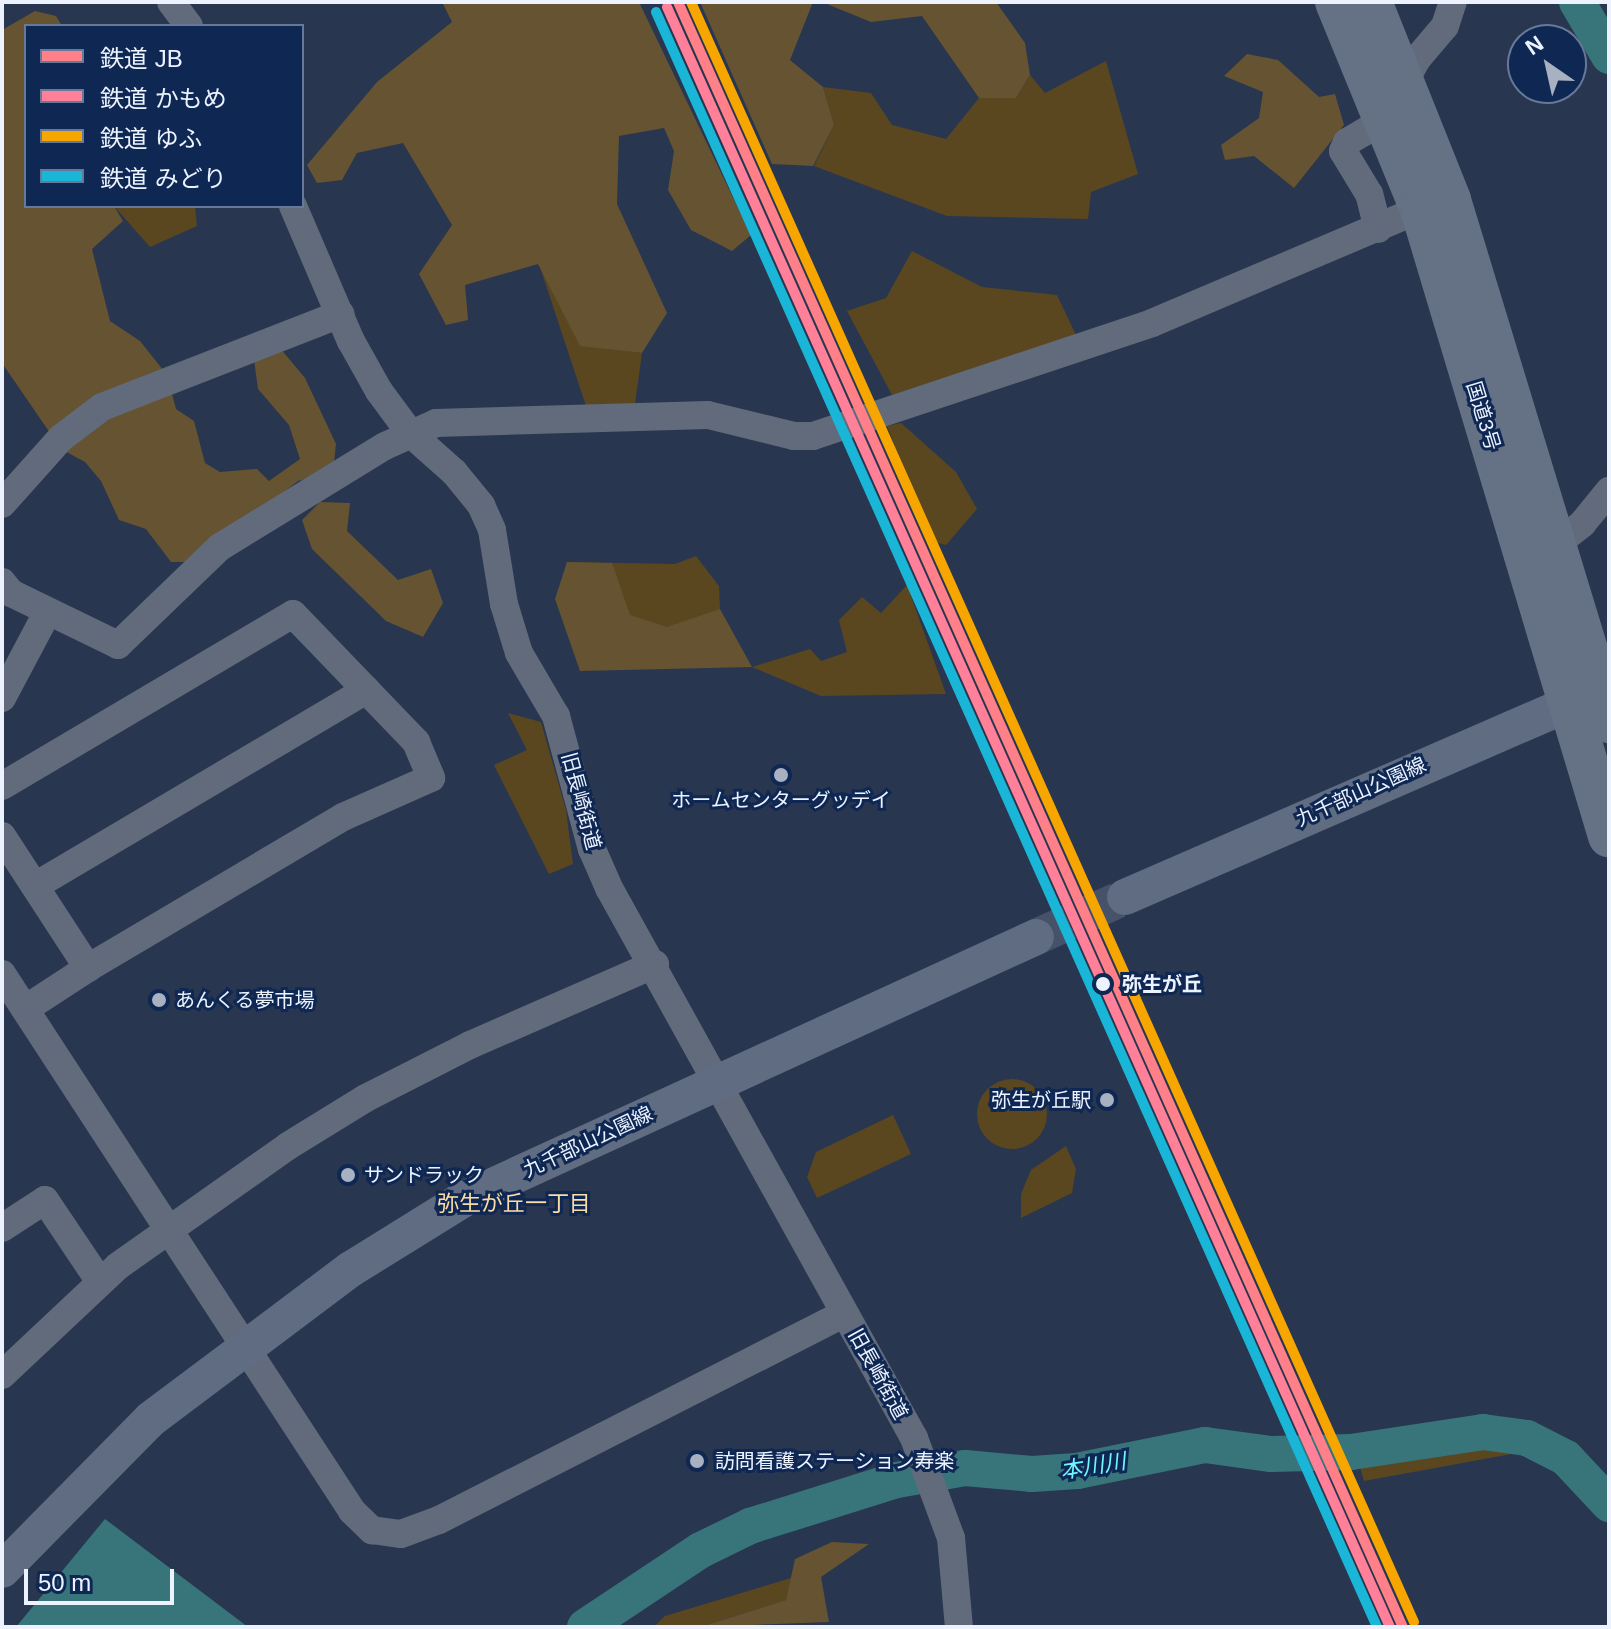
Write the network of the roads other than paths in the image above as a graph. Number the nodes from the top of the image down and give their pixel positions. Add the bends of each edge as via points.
1 (171, 2) edge
2 (1336, 2) edge
3 (1371, 2) edge
4 (1453, 2) edge
5 (188, 24) edge
6 (1405, 82) junction
7 (1383, 121) junction
8 (294, 208) edge
9 (1421, 209) junction
10 (1378, 229) junction
11 (340, 314) junction
12 (410, 433) junction
13 (1609, 491) edge
14 (2, 504) edge
15 (1554, 546) junction
16 (2, 582) edge
17 (48, 611) junction
18 (1594, 682) edge
19 (366, 690) junction
20 (2, 698) edge
21 (2, 786) edge
22 (2, 836) edge
23 (1609, 836) edge
24 (35, 886) junction
25 (1125, 897) tunnel mouth
26 (1036, 937) tunnel mouth
27 (655, 964) junction
28 (88, 968) junction
29 (2, 974) edge
30 (25, 1009) junction
31 (715, 1084) junction
32 (168, 1226) junction
33 (2, 1228) edge
34 (100, 1282) junction
35 (844, 1314) junction
36 (244, 1346) junction
37 (2, 1375) edge
38 (2, 1570) edge
39 (959, 1627) edge

1 - 5 street
2 - 7 highway, 国道3号
3 - 6 highway, 国道3号
4 - 6 street via 1445,26
6 - 7 street
6 - 15 highway, 国道3号 via 1450,200
7 - 9 highway, 国道3号
7 - 10 street via 1347,142 1343,151 1369,194
8 - 11 street, 旧長崎街道
9 - 10 street
9 - 18 highway, 国道3号
10 - 12 street via 1152,323 813,436 708,415 642,413 436,423
11 - 12 street, 旧長崎街道 via 379,391
11 - 14 street via 102,407 61,438
12 - 17 street via 220,547 118,645
12 - 27 street, 旧長崎街道 via 481,505 492,530 504,604 519,653 556,716 592,849
13 - 15 street via 1582,524
15 - 18 highway, 国道3号
16 - 17 street via 11,593
17 - 20 street
18 - 23 highway, 国道3号
18 - 25 main road, 九千部山公園線
19 - 21 street via 293,614
19 - 24 street
19 - 28 street via 416,742 431,778 343,817
22 - 24 street
24 - 28 street
26 - 31 main road, 九千部山公園線
27 - 31 street, 旧長崎街道
27 - 32 street via 470,1045 366,1098
28 - 30 street
29 - 30 street
30 - 32 street
31 - 35 street, 旧長崎街道
31 - 36 main road, 九千部山公園線 via 464,1199 351,1269
32 - 34 street
32 - 36 street
33 - 34 street via 45,1200
34 - 37 street
35 - 36 street via 439,1520 401,1534 372,1530 352,1511
35 - 39 street, 旧長崎街道 via 914,1438 939,1499 957,1577
36 - 38 main road, 九千部山公園線 via 120,1448

